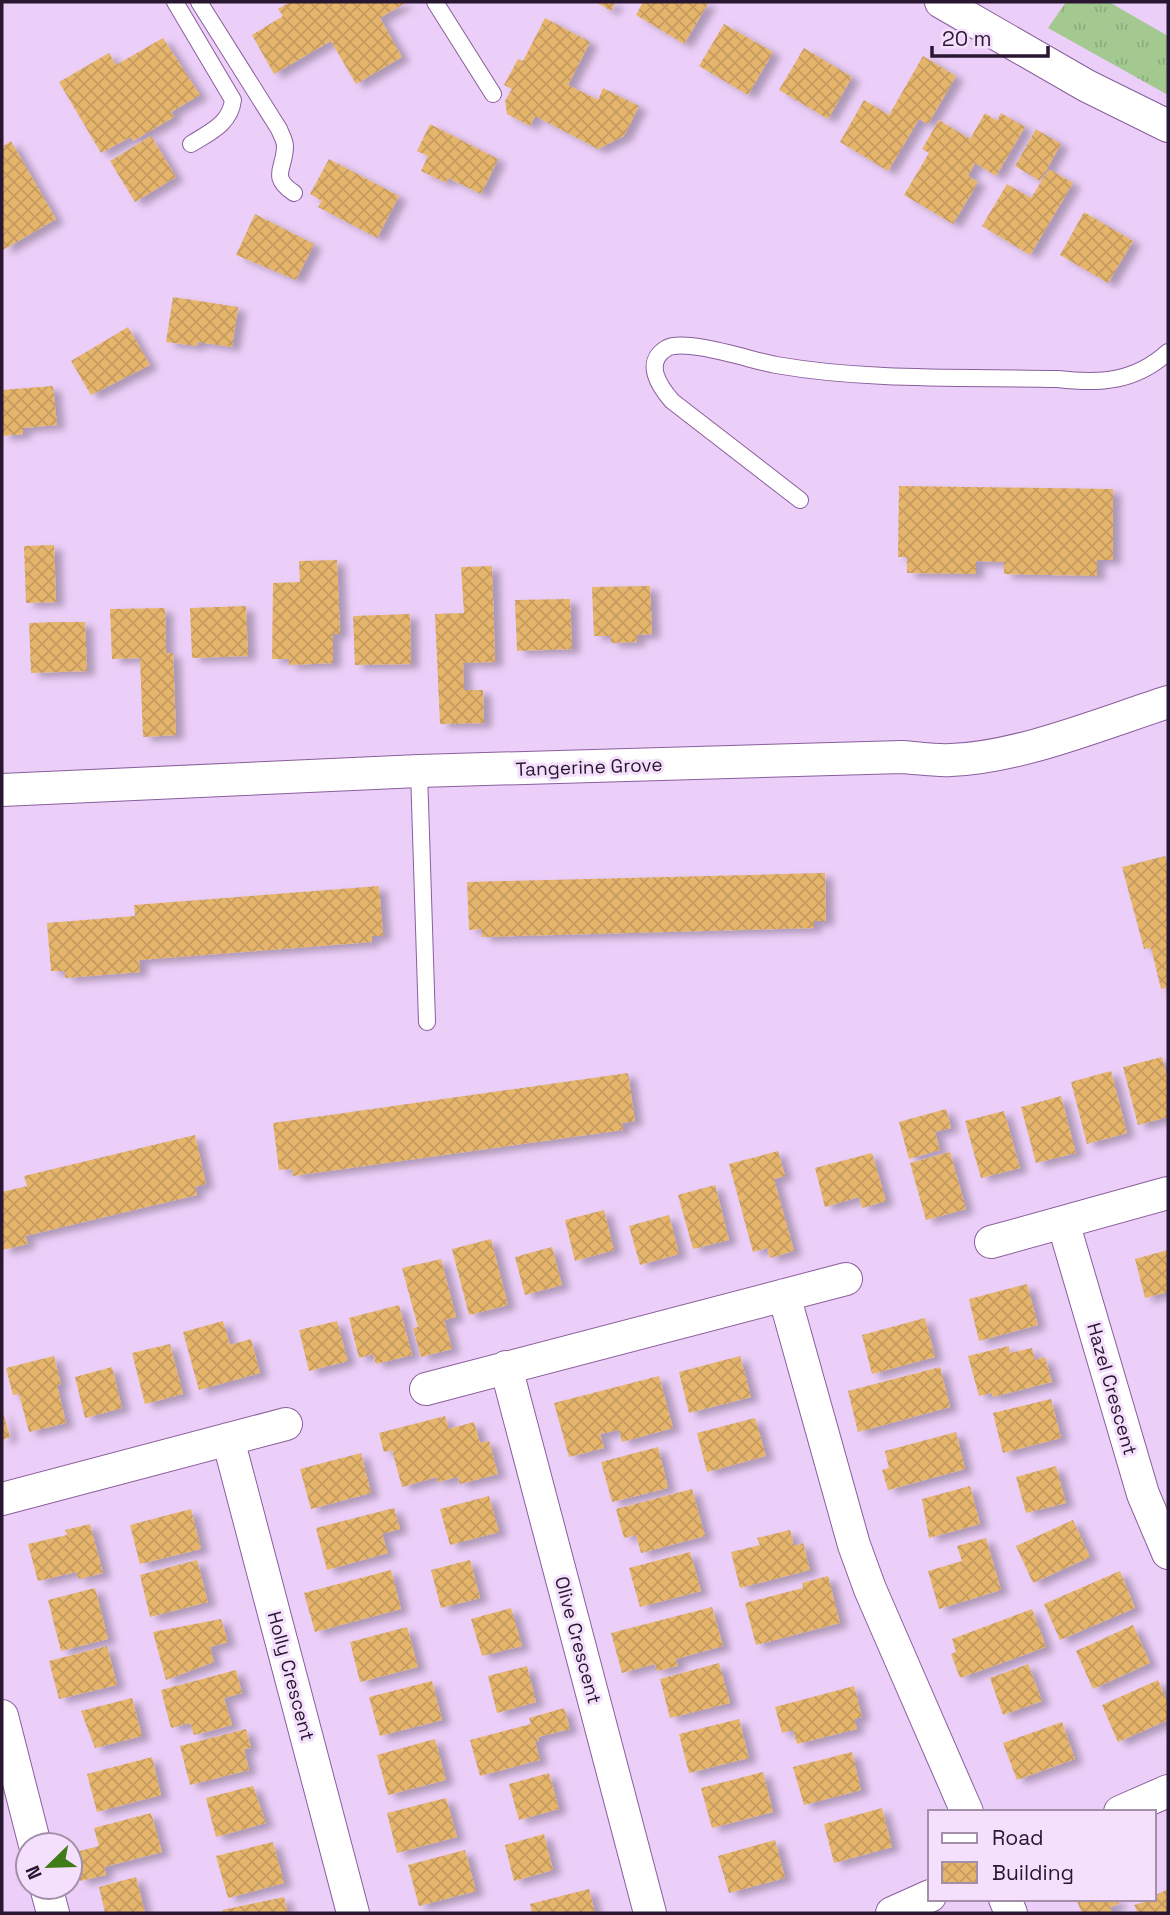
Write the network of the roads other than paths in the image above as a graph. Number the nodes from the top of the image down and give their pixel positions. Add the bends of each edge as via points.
1 (175, 2) edge
2 (199, 2) edge
3 (435, 2) edge
4 (941, 2) edge
5 (493, 94) dead end
6 (1168, 127) edge
7 (191, 144) dead end
8 (294, 192) dead end
9 (1168, 352) edge
10 (800, 500) dead end
11 (1168, 702) edge
12 (419, 771) junction
13 (2, 790) edge
14 (427, 1022) dead end
15 (1168, 1193) edge
16 (1063, 1222) junction
17 (991, 1242) dead end
18 (846, 1279) dead end
19 (784, 1296) junction
20 (506, 1367) junction
21 (426, 1390) dead end
22 (286, 1424) dead end
23 (228, 1439) junction
24 (2, 1499) edge
25 (1168, 1553) edge
26 (2, 1716) edge
27 (1168, 1791) edge
28 (966, 1810) edge
29 (1125, 1810) edge
30 (31, 1831) edge
31 (928, 1897) edge
32 (353, 1913) edge
33 (650, 1913) edge
34 (892, 1913) edge

1 - 7 lane via 233,100 232,114 223,124
2 - 8 lane via 279,129 285,146 279,175 283,185
3 - 5 lane
4 - 6 street
9 - 10 lane via 1124,380 1091,383 827,373 691,345 670,346 659,354 654,363 657,382 672,401
11 - 12 street, Tangerine Grove via 1046,741 951,760 902,757
12 - 13 street, Tangerine Grove
12 - 14 lane
15 - 16 street
16 - 17 street
16 - 25 street, Hazel Crescent via 1143,1494
18 - 19 street
19 - 20 street
19 - 28 street via 858,1556
20 - 21 street
20 - 33 street, Olive Crescent
22 - 23 street
23 - 24 street
23 - 32 street, Holly Crescent
26 - 30 street
27 - 29 street
31 - 34 street

